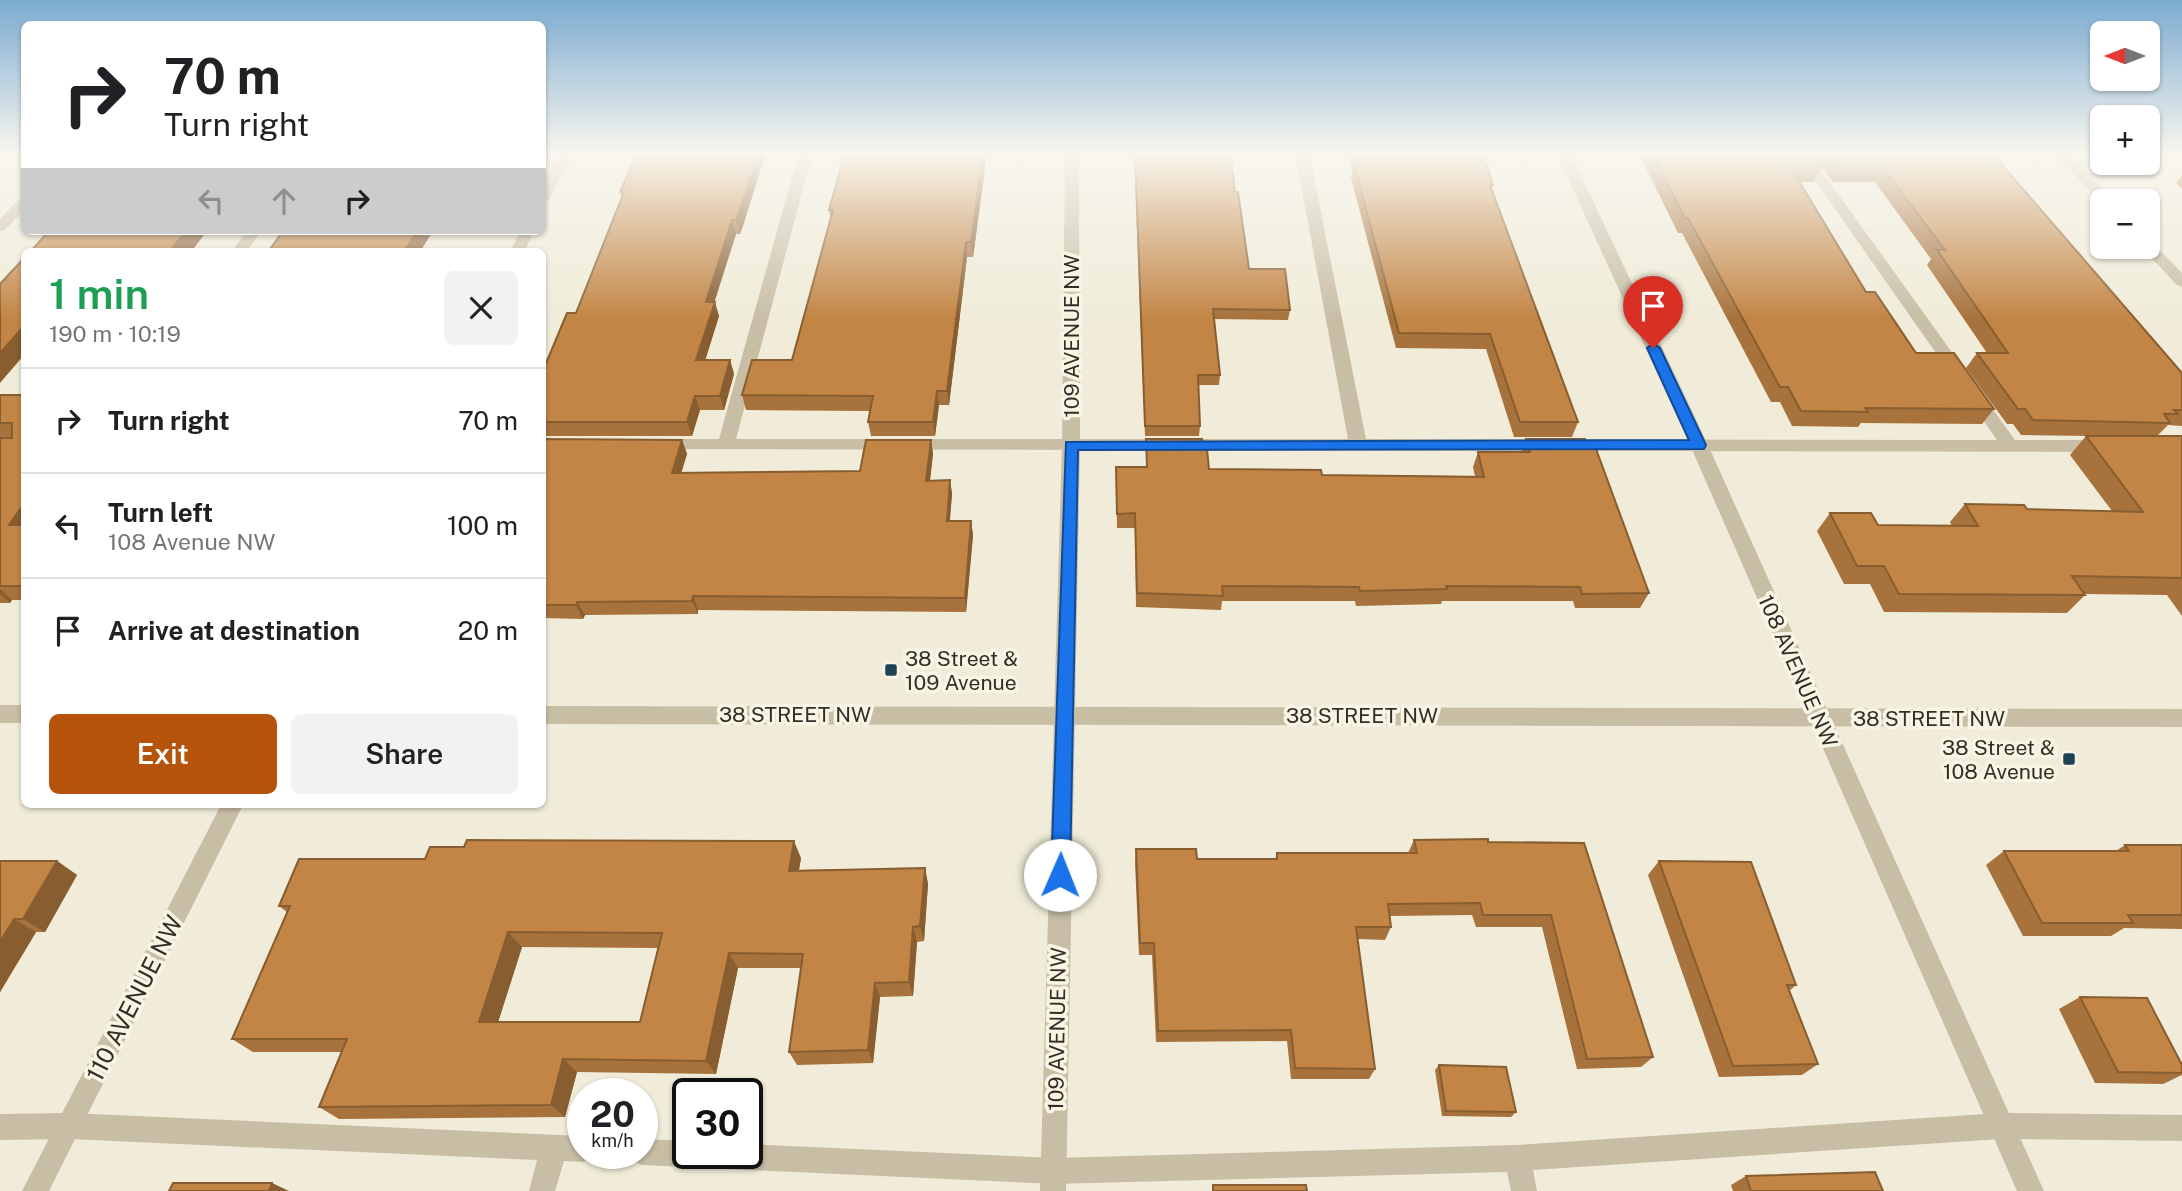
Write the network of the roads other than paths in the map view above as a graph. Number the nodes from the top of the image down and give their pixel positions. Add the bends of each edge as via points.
1 (19, 208) edge
2 (791, 208) edge
3 (1072, 208) edge
4 (1313, 208) edge
5 (1589, 208) edge
6 (1841, 208) edge
7 (0, 227) edge
8 (2160, 259) edge
9 (2182, 282) edge
10 (647, 445) edge
11 (726, 445) junction
12 (1071, 445) junction
13 (1358, 445) junction
14 (1699, 445) junction
15 (2010, 446) junction
16 (2116, 446) edge
17 (0, 714) edge
18 (1064, 714) junction
19 (21, 715) edge
20 (546, 715) edge
21 (1818, 718) junction
22 (2182, 718) edge
23 (230, 808) edge
24 (69, 1126) junction
25 (2001, 1126) junction
26 (0, 1127) edge
27 (2182, 1128) edge
28 (554, 1148) junction
29 (567, 1148) edge
30 (658, 1153) edge
31 (1517, 1158) junction
32 (1054, 1181) edge
33 (35, 1191) edge
34 (542, 1191) edge
35 (1524, 1191) edge
36 (2031, 1191) edge

1 - 7 street
2 - 11 street
3 - 12 street, 109 AVENUE NW
4 - 13 street
5 - 14 street, 108 AVENUE NW
6 - 15 street
8 - 9 street
10 - 11 street
11 - 12 street
12 - 13 street
12 - 18 street, 109 AVENUE NW
13 - 14 street
14 - 15 street
14 - 21 street, 108 AVENUE NW
15 - 16 street
17 - 19 street
18 - 20 street, 38 STREET NW
18 - 21 street, 38 STREET NW
18 - 32 street, 109 AVENUE NW
21 - 22 street, 38 STREET NW
21 - 25 street, 108 AVENUE NW
23 - 24 street, 110 AVENUE NW
24 - 26 street
24 - 28 street
24 - 33 street, 110 AVENUE NW
25 - 27 street
25 - 31 street
25 - 36 street, 108 AVENUE NW
28 - 29 street
28 - 34 street
30 - 32 street
31 - 32 street
31 - 35 street

